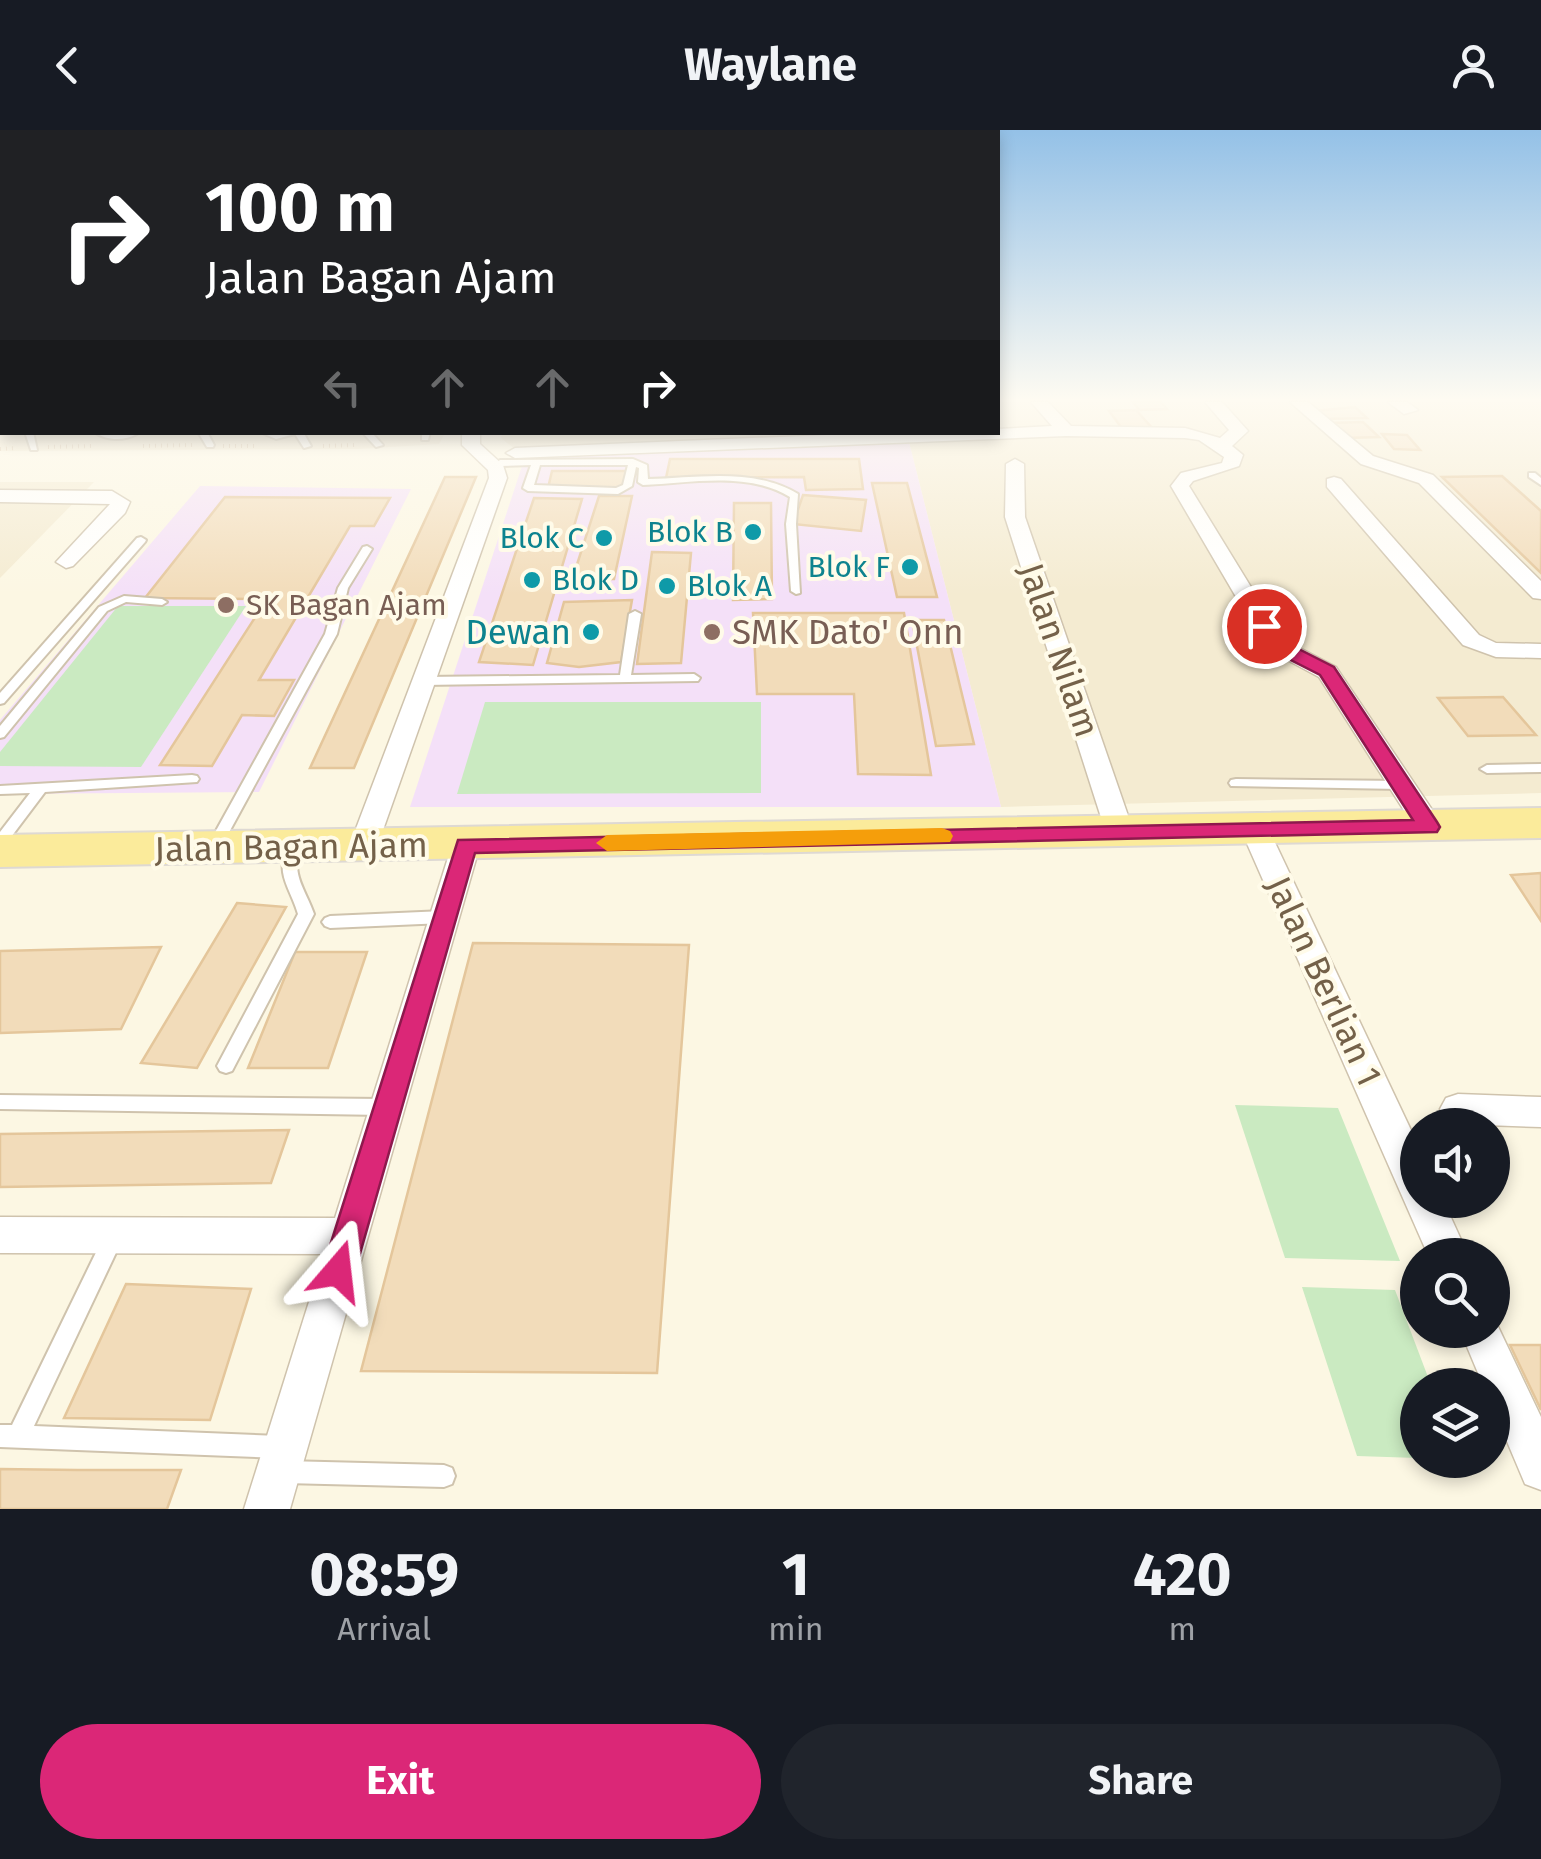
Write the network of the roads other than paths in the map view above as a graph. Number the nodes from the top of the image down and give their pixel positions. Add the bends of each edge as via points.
1 (502, 466) edge
2 (535, 466) edge
3 (632, 466) edge
4 (643, 466) edge
5 (1015, 466) edge
6 (1210, 466) edge
7 (1386, 466) edge
8 (1334, 484) dead end
9 (0, 496) edge
10 (141, 540) dead end
11 (367, 549) dead end
12 (66, 562) dead end
13 (796, 591) dead end
14 (1541, 593) edge
15 (162, 602) dead end
16 (635, 614) dead end
17 (1541, 651) edge
18 (625, 678) junction
19 (694, 678) dead end
20 (423, 681) junction
21 (0, 700) edge
22 (0, 734) edge
23 (1541, 768) edge
24 (1488, 769) dead end
25 (192, 779) dead end
26 (1236, 784) dead end
27 (1401, 785) junction
28 (0, 790) edge
29 (39, 790) junction
30 (1541, 823) edge
31 (1429, 827) junction
32 (1254, 830) junction
33 (1120, 833) junction
34 (0, 842) edge
35 (466, 845) junction
36 (363, 846) junction
37 (293, 847) junction
38 (214, 848) junction
39 (0, 851) edge
40 (444, 918) junction
41 (330, 922) dead end
42 (226, 1066) dead end
43 (0, 1102) edge
44 (388, 1107) junction
45 (1510, 1111) edge
46 (1541, 1112) edge
47 (1400, 1147) edge
48 (0, 1235) edge
49 (115, 1235) junction
50 (349, 1236) junction
51 (1488, 1348) edge
52 (9, 1436) edge
53 (282, 1460) junction
54 (1541, 1468) edge
55 (444, 1476) dead end
56 (267, 1509) edge

1 - 20 street
2 - 3 lane via 528,488 618,490 627,486
4 - 13 lane via 643,482 757,480 786,487 795,496 790,524
5 - 33 street, Jalan Nilam via 1015,517
6 - 27 street via 1180,486 1264,626 1284,649 1328,672
7 - 14 street via 1426,480
8 - 17 street via 1471,640 1498,652
9 - 12 street via 120,502
10 - 21 lane
11 - 38 lane via 343,588 331,634
15 - 22 lane via 124,598 103,608
16 - 18 lane
18 - 19 lane
18 - 20 lane
20 - 36 street
23 - 24 lane
25 - 29 lane
26 - 27 lane
27 - 31 street
28 - 29 lane
29 - 34 lane
30 - 31 main road, Jalan Bagan Ajam
31 - 32 main road, Jalan Bagan Ajam
32 - 33 main road, Jalan Bagan Ajam
32 - 47 street, Jalan Berlian 1
33 - 35 main road, Jalan Bagan Ajam
35 - 36 main road, Jalan Bagan Ajam
35 - 40 street
36 - 37 main road, Jalan Bagan Ajam
37 - 38 main road, Jalan Bagan Ajam
37 - 42 lane via 287,877 300,890 306,914
38 - 39 main road, Jalan Bagan Ajam
40 - 41 lane
40 - 44 street
43 - 44 lane
44 - 50 street
45 - 46 street
48 - 49 street
49 - 50 street
49 - 52 lane
50 - 53 street
51 - 54 street
52 - 53 lane
53 - 55 lane
53 - 56 street

